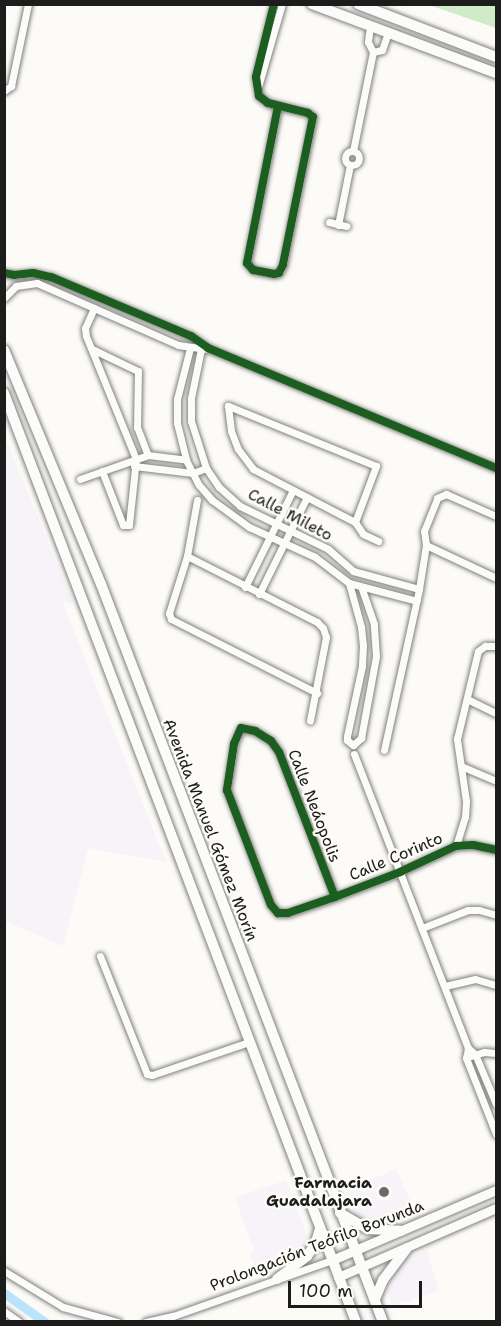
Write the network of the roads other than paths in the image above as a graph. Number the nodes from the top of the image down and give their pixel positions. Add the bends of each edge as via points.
1 (28, 4) edge
2 (312, 4) edge
3 (358, 4) edge
4 (277, 6) edge
5 (370, 27) junction
6 (388, 33) junction
7 (374, 52) junction
8 (496, 57) edge
9 (496, 73) edge
10 (4, 91) edge
11 (278, 106) junction
12 (329, 222) dead end
13 (338, 225) junction
14 (347, 226) dead end
15 (4, 273) edge
16 (4, 298) edge
17 (94, 308) junction
18 (190, 348) junction
19 (92, 349) junction
20 (205, 349) junction
21 (4, 350) edge
22 (4, 393) edge
23 (148, 455) junction
24 (186, 460) junction
25 (135, 463) junction
26 (206, 468) junction
27 (496, 468) edge
28 (102, 471) junction
29 (193, 473) junction
30 (80, 479) dead end
31 (293, 489) junction
32 (307, 497) junction
33 (197, 500) dead end
34 (496, 516) edge
35 (355, 522) junction
36 (278, 524) junction
37 (290, 530) junction
38 (272, 537) junction
39 (378, 541) dead end
40 (284, 543) junction
41 (426, 545) junction
42 (187, 555) junction
43 (496, 578) edge
44 (349, 583) junction
45 (245, 587) junction
46 (361, 587) junction
47 (419, 589) junction
48 (259, 594) junction
49 (417, 601) junction
50 (496, 646) edge
51 (317, 693) junction
52 (467, 699) junction
53 (496, 713) edge
54 (310, 720) dead end
55 (384, 750) dead end
56 (354, 754) dead end
57 (461, 766) junction
58 (496, 781) edge
59 (456, 846) junction
60 (496, 850) edge
61 (400, 872) junction
62 (335, 897) junction
63 (278, 913) joint
64 (496, 915) edge
65 (422, 928) junction
66 (100, 956) dead end
67 (496, 985) edge
68 (445, 986) junction
69 (249, 1042) junction
70 (468, 1048) junction
71 (496, 1053) edge
72 (475, 1054) junction
73 (466, 1058) junction
74 (490, 1088) junction
75 (480, 1093) junction
76 (496, 1104) edge
77 (496, 1134) edge
78 (496, 1190) edge
79 (496, 1208) edge
80 (340, 1213) junction
81 (320, 1228) junction
82 (403, 1230) junction
83 (410, 1247) junction
84 (355, 1251) junction
85 (332, 1260) junction
86 (362, 1268) junction
87 (4, 1271) edge
88 (339, 1277) junction
89 (277, 1279) junction
90 (375, 1299) junction
91 (4, 1311) edge
92 (19, 1322) edge
93 (118, 1322) edge
94 (146, 1322) edge
95 (356, 1322) edge
96 (383, 1322) edge

1 - 10 street via 11,86
2 - 5 main road
3 - 8 main road
4 - 11 street via 256,77 261,100
5 - 6 main road
5 - 7 street via 368,42
6 - 7 street via 382,50
6 - 9 main road
7 - 13 street via 353,151 345,156 350,165
11 - 11 street via 313,117 279,273 248,267
12 - 13 street
13 - 14 street
15 - 20 street via 51,277 191,336
16 - 17 street via 16,286 37,283
17 - 18 street
17 - 19 street via 85,328
18 - 20 street
18 - 24 street, Calle Mileto via 176,411
19 - 23 street via 138,371 137,427
19 - 25 street
20 - 26 street, Calle Mileto via 193,388 191,415 194,438
20 - 27 street
21 - 80 main road, Avenida Manuel Gómez Morín via 101,584
22 - 69 main road
23 - 24 street
23 - 25 street
24 - 29 street, Calle Mileto
25 - 28 street
25 - 28 street via 126,526
25 - 29 street
26 - 29 street
26 - 36 street, Calle Mileto via 219,488 240,506
28 - 30 street
29 - 38 street, Calle Mileto via 212,500 232,517
31 - 32 street
31 - 35 street via 246,462 231,432 228,406 376,466
31 - 36 street
32 - 35 street
32 - 37 street
33 - 42 street
34 - 41 street via 441,494 424,531
35 - 39 street via 363,534
36 - 37 street, Calle Mileto
36 - 38 street
37 - 40 street
37 - 47 street, Calle Mileto via 328,549 353,571
38 - 40 street, Calle Mileto
38 - 45 street
40 - 44 street, Calle Mileto via 315,557
40 - 48 street
41 - 43 street
41 - 47 street
42 - 45 street
42 - 51 street via 169,613 171,619
44 - 46 street, Calle Mileto
44 - 46 street via 363,645 347,736 353,745 361,738 376,656 374,624
45 - 48 street
46 - 49 street, Calle Mileto
47 - 49 street
48 - 51 street via 323,628 326,637
49 - 55 street
50 - 52 street, Calle Corinto via 478,651
51 - 54 street
52 - 53 street
52 - 57 street, Calle Corinto via 457,739
56 - 61 street, Calle Corinto
57 - 58 street
57 - 59 street, Calle Corinto via 465,817
59 - 60 street
59 - 61 street, Calle Corinto
61 - 62 street, Calle Corinto
61 - 65 street, Calle Corinto
62 - 63 street, Calle Corinto
62 - 63 street, Calle Neáopolis via 279,752 271,741 241,728 234,744 227,790 271,905
64 - 65 street via 468,910
65 - 68 street, Calle Corinto
66 - 69 street via 147,1074
67 - 68 street via 475,979
68 - 70 street, Calle Corinto
69 - 81 main road
70 - 72 street, Calle Corinto
70 - 73 street
71 - 72 street
72 - 73 street
72 - 74 street, Calle Corinto
73 - 75 street
74 - 75 street
74 - 76 street, Calle Corinto
75 - 77 street
78 - 82 street, Prolongación Teófilo Borunda
79 - 83 street, Prolongación Teófilo Borunda
80 - 82 main road via 368,1229
80 - 84 main road, Avenida Manuel Gómez Morín
81 - 85 main road
81 - 89 main road via 307,1256
82 - 83 street
82 - 84 street, Prolongación Teófilo Borunda
83 - 86 street, Prolongación Teófilo Borunda
83 - 90 main road via 387,1274
84 - 85 street, Prolongación Teófilo Borunda
84 - 86 main road, Avenida Manuel Gómez Morín
85 - 88 main road
85 - 89 street, Prolongación Teófilo Borunda
86 - 88 street, Prolongación Teófilo Borunda
86 - 90 main road, Avenida Manuel Gómez Morín
87 - 93 street via 63,1307
88 - 95 main road
89 - 94 street, Prolongación Teófilo Borunda
90 - 96 main road, Avenida Manuel Gómez Morín
91 - 92 street

